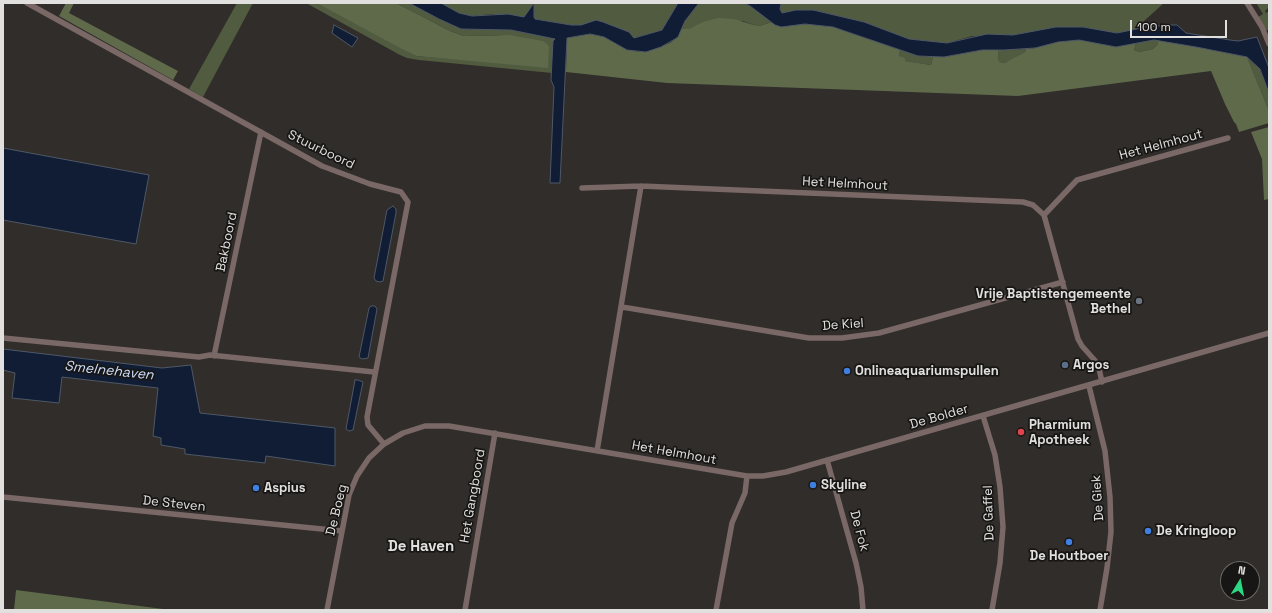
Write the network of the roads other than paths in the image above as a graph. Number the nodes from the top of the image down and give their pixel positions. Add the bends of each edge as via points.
1 (27, 3) edge
2 (1246, 3) edge
3 (1269, 44) edge
4 (261, 132) junction
5 (1228, 138) dead end
6 (641, 186) junction
7 (582, 188) dead end
8 (1044, 215) junction
9 (1063, 282) junction
10 (622, 307) junction
11 (1269, 334) edge
12 (3, 338) edge
13 (214, 356) junction
14 (374, 372) junction
15 (1102, 382) junction
16 (1089, 386) junction
17 (983, 416) junction
18 (495, 433) junction
19 (384, 444) junction
20 (597, 451) junction
21 (827, 460) junction
22 (747, 476) junction
23 (3, 497) edge
24 (342, 531) junction
25 (327, 610) edge
26 (465, 610) edge
27 (716, 610) edge
28 (863, 610) edge
29 (992, 610) edge
30 (1100, 610) edge

1 - 4 street, Stuurboord
2 - 3 street
4 - 13 street, Bakboord
4 - 14 street, Stuurboord via 322,166 370,184 401,192 408,202
5 - 8 street, Het Helmhout via 1077,180
6 - 7 street, Het Helmhout
6 - 8 street, Het Helmhout via 1023,202 1032,205
6 - 10 street
8 - 9 street
9 - 10 street, De Kiel via 879,333 842,338 809,338
9 - 15 street via 1078,339 1098,364
10 - 20 street
11 - 15 street, De Bolder
12 - 13 street
13 - 14 street
14 - 19 street, Stuurboord via 366,417 368,425
15 - 16 street, De Bolder
16 - 17 street, De Bolder
16 - 30 street, De Giek via 1105,451 1110,497 1111,532
17 - 21 street, De Bolder
17 - 29 street, De Gaffel via 995,454 1003,527
18 - 19 street, De Boeg via 449,426 425,426 403,433
18 - 20 street, Het Helmhout
18 - 26 street, Het Gangboord
19 - 24 street, De Boeg via 369,458 357,476
20 - 22 street, Het Helmhout
21 - 22 street, De Bolder via 786,472
21 - 28 street, De Fok via 856,563
22 - 27 street via 745,493 732,523
23 - 24 street, De Steven
24 - 25 street, De Boeg

